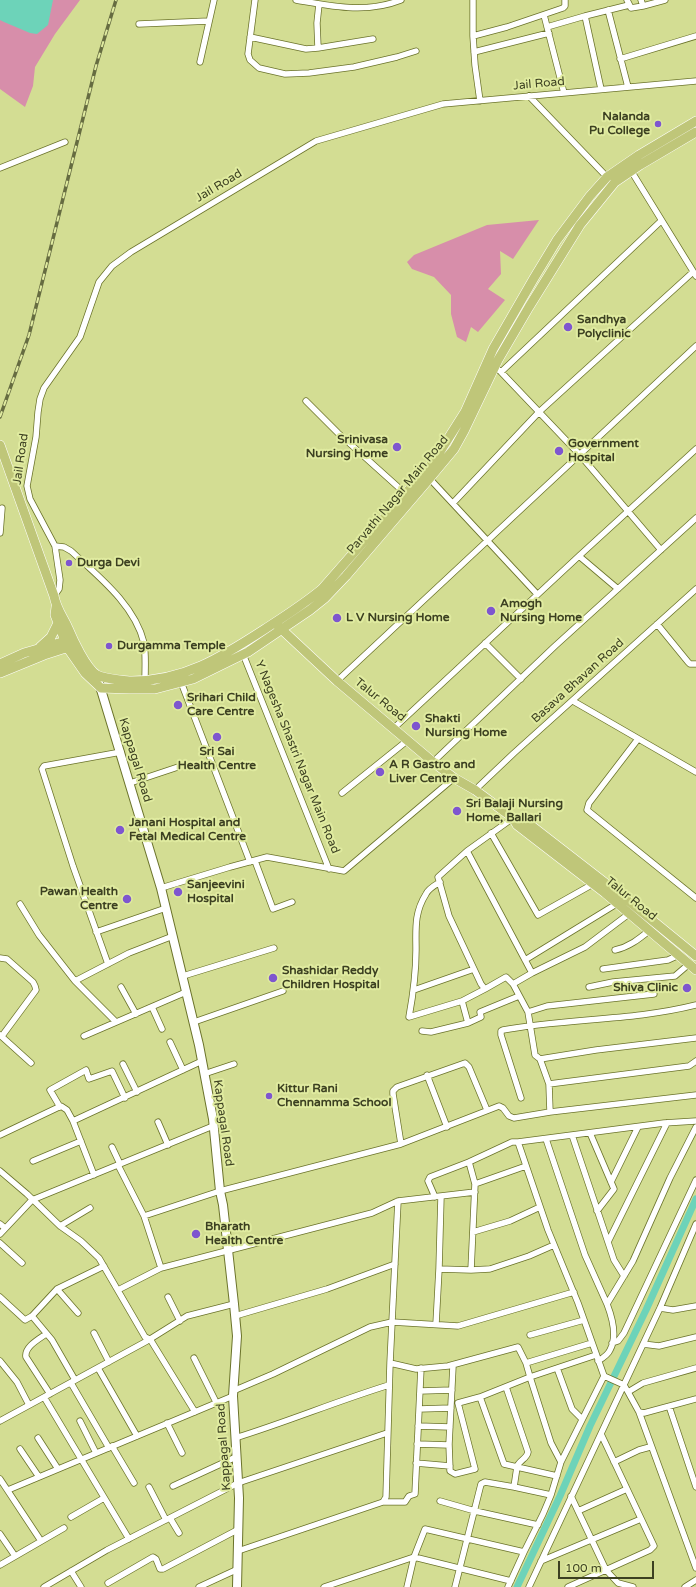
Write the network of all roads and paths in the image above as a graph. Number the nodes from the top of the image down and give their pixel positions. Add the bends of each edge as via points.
1 (214, 0) edge
2 (255, 0) edge
3 (296, 0) edge
4 (401, 0) edge
5 (473, 0) edge
6 (565, 0) edge
7 (665, 0) edge
8 (628, 3) edge
9 (642, 3) edge
10 (319, 4) junction
11 (608, 10) junction
12 (544, 15) junction
13 (585, 16) junction
14 (209, 21) junction
15 (139, 24) dead end
16 (548, 30) junction
17 (473, 36) junction
18 (696, 36) edge
19 (250, 37) junction
20 (374, 39) dead end
21 (318, 48) junction
22 (416, 50) dead end
23 (474, 52) junction
24 (620, 59) junction
25 (200, 62) dead end
26 (696, 81) edge
27 (628, 86) junction
28 (601, 89) junction
29 (564, 93) junction
30 (529, 96) junction
31 (480, 101) junction
32 (696, 121) edge
33 (696, 132) edge
34 (65, 142) dead end
35 (629, 167) junction
36 (0, 168) edge
37 (607, 177) junction
38 (661, 221) junction
39 (694, 274) edge
40 (696, 346) edge
41 (489, 359) junction
42 (498, 370) junction
43 (306, 401) dead end
44 (539, 412) junction
45 (0, 445) edge
46 (696, 449) edge
47 (580, 455) junction
48 (430, 479) junction
49 (407, 495) junction
50 (453, 503) junction
51 (2, 508) dead end
52 (628, 511) junction
53 (696, 518) edge
54 (0, 533) edge
55 (488, 541) junction
56 (55, 546) junction
57 (661, 550) junction
58 (579, 556) junction
59 (618, 589) junction
60 (696, 589) edge
61 (537, 594) junction
62 (54, 596) junction
63 (56, 607) junction
64 (58, 623) junction
65 (657, 624) junction
66 (278, 626) junction
67 (70, 643) junction
68 (485, 643) junction
69 (39, 648) junction
70 (243, 654) junction
71 (0, 664) edge
72 (696, 664) edge
73 (0, 673) edge
74 (97, 675) junction
75 (521, 679) junction
76 (145, 680) junction
77 (337, 681) junction
78 (181, 682) junction
79 (101, 688) junction
80 (572, 701) junction
81 (394, 728) junction
82 (408, 740) junction
83 (638, 740) junction
84 (121, 752) junction
85 (433, 762) junction
86 (178, 767) dead end
87 (696, 772) edge
88 (454, 778) junction
89 (130, 783) junction
90 (476, 790) junction
91 (342, 793) dead end
92 (513, 818) junction
93 (491, 833) junction
94 (467, 851) junction
95 (252, 862) junction
96 (329, 869) junction
97 (440, 882) junction
98 (593, 884) junction
99 (161, 888) junction
100 (696, 898) edge
101 (292, 902) dead end
102 (618, 903) junction
103 (20, 904) dead end
104 (166, 908) junction
105 (630, 913) junction
106 (650, 930) junction
107 (96, 932) junction
108 (173, 936) junction
109 (274, 948) dead end
110 (615, 950) dead end
111 (679, 955) junction
112 (696, 956) edge
113 (0, 958) edge
114 (525, 960) junction
115 (108, 964) junction
116 (693, 967) edge
117 (474, 969) junction
118 (603, 969) dead end
119 (532, 973) junction
120 (183, 976) junction
121 (75, 981) junction
122 (513, 984) junction
123 (121, 987) dead end
124 (589, 987) dead end
125 (485, 989) junction
126 (414, 990) junction
127 (283, 991) dead end
128 (186, 992) junction
129 (654, 994) dead end
130 (519, 996) junction
131 (462, 1001) junction
132 (696, 1005) edge
133 (152, 1007) junction
134 (528, 1012) junction
135 (136, 1014) junction
136 (116, 1022) junction
137 (194, 1022) junction
138 (468, 1023) junction
139 (530, 1025) junction
140 (162, 1028) dead end
141 (422, 1031) dead end
142 (1, 1035) edge
143 (84, 1036) dead end
144 (696, 1038) edge
145 (170, 1042) dead end
146 (540, 1059) junction
147 (202, 1061) junction
148 (696, 1061) edge
149 (31, 1063) dead end
150 (123, 1064) dead end
151 (234, 1064) dead end
152 (183, 1070) junction
153 (204, 1074) junction
154 (427, 1075) junction
155 (549, 1084) junction
156 (137, 1092) junction
157 (696, 1095) edge
158 (124, 1098) junction
159 (521, 1098) dead end
160 (60, 1107) junction
161 (487, 1110) junction
162 (550, 1112) junction
163 (73, 1121) junction
164 (696, 1121) edge
165 (158, 1122) dead end
166 (667, 1123) junction
167 (214, 1126) junction
168 (447, 1127) junction
169 (638, 1127) junction
170 (696, 1127) edge
171 (590, 1133) junction
172 (0, 1135) edge
173 (572, 1135) junction
174 (546, 1139) junction
175 (81, 1141) junction
176 (518, 1142) junction
177 (401, 1144) junction
178 (168, 1145) junction
179 (112, 1147) dead end
180 (32, 1161) dead end
181 (469, 1162) junction
182 (119, 1165) junction
183 (526, 1166) junction
184 (0, 1171) edge
185 (94, 1175) junction
186 (696, 1180) edge
187 (611, 1182) junction
188 (475, 1184) junction
189 (220, 1191) junction
190 (475, 1192) junction
191 (438, 1197) junction
192 (32, 1200) junction
193 (398, 1201) junction
194 (540, 1207) junction
195 (90, 1208) dead end
196 (597, 1211) junction
197 (144, 1216) junction
198 (0, 1224) edge
199 (696, 1224) edge
200 (60, 1226) junction
201 (5, 1228) junction
202 (473, 1232) junction
203 (0, 1234) edge
204 (608, 1242) junction
205 (0, 1243) edge
206 (554, 1245) junction
207 (228, 1251) junction
208 (22, 1263) dead end
209 (395, 1264) junction
210 (104, 1266) junction
211 (161, 1268) junction
212 (439, 1268) junction
213 (471, 1270) junction
214 (624, 1276) junction
215 (56, 1289) junction
216 (118, 1290) junction
217 (574, 1292) junction
218 (168, 1297) dead end
219 (0, 1298) edge
220 (234, 1304) junction
221 (607, 1304) junction
222 (696, 1306) edge
223 (660, 1308) junction
224 (78, 1313) dead end
225 (32, 1316) junction
226 (235, 1316) junction
227 (584, 1320) junction
228 (180, 1321) junction
229 (392, 1322) junction
230 (436, 1324) junction
231 (94, 1333) dead end
232 (46, 1334) junction
233 (530, 1335) dead end
234 (696, 1337) edge
235 (150, 1339) junction
236 (592, 1343) junction
237 (612, 1343) junction
238 (643, 1344) junction
239 (596, 1355) junction
240 (194, 1358) dead end
241 (0, 1361) edge
242 (598, 1361) junction
243 (109, 1362) junction
244 (390, 1363) junction
245 (526, 1363) junction
246 (453, 1366) junction
247 (98, 1368) junction
248 (421, 1368) junction
249 (557, 1368) junction
250 (696, 1368) edge
251 (604, 1376) junction
252 (530, 1377) junction
253 (73, 1382) junction
254 (624, 1384) junction
255 (389, 1386) junction
256 (506, 1387) junction
257 (452, 1390) junction
258 (420, 1391) junction
259 (628, 1392) junction
260 (233, 1393) junction
261 (50, 1394) junction
262 (44, 1397) junction
263 (480, 1397) junction
264 (696, 1399) edge
265 (216, 1402) junction
266 (458, 1403) junction
267 (29, 1405) junction
268 (669, 1406) junction
269 (451, 1407) junction
270 (419, 1408) junction
271 (195, 1412) junction
272 (638, 1412) junction
273 (0, 1420) edge
274 (582, 1420) junction
275 (80, 1421) dead end
276 (167, 1423) junction
277 (418, 1426) junction
278 (450, 1427) junction
279 (387, 1433) junction
280 (601, 1434) junction
281 (137, 1436) junction
282 (38, 1438) dead end
283 (235, 1438) junction
284 (417, 1444) junction
285 (449, 1445) junction
286 (110, 1447) junction
287 (650, 1447) junction
288 (20, 1449) dead end
289 (96, 1453) junction
290 (182, 1453) dead end
291 (236, 1457) junction
292 (81, 1459) junction
293 (561, 1462) junction
294 (614, 1462) junction
295 (416, 1463) junction
296 (450, 1466) junction
297 (517, 1467) junction
298 (58, 1469) junction
299 (557, 1476) junction
300 (39, 1477) junction
301 (0, 1479) edge
302 (134, 1483) dead end
303 (238, 1483) junction
304 (173, 1486) dead end
305 (696, 1486) edge
306 (149, 1487) dead end
307 (514, 1487) junction
308 (627, 1489) junction
309 (8, 1490) junction
310 (551, 1495) junction
311 (571, 1496) junction
312 (104, 1498) junction
313 (440, 1501) dead end
314 (383, 1502) junction
315 (475, 1511) junction
316 (578, 1511) junction
317 (71, 1517) dead end
318 (168, 1519) junction
319 (641, 1519) junction
320 (538, 1525) junction
321 (64, 1528) dead end
322 (239, 1529) junction
323 (0, 1534) edge
324 (179, 1534) dead end
325 (129, 1538) junction
326 (467, 1539) junction
327 (592, 1539) junction
328 (41, 1541) junction
329 (238, 1551) junction
330 (524, 1552) junction
331 (15, 1556) junction
332 (414, 1557) junction
333 (541, 1561) junction
334 (0, 1565) edge
335 (459, 1568) junction
336 (696, 1568) edge
337 (238, 1569) junction
338 (606, 1570) junction
339 (71, 1571) junction
340 (511, 1580) junction
341 (696, 1580) edge
342 (108, 1583) dead end
343 (44, 1587) edge
344 (81, 1587) edge
345 (199, 1587) edge
346 (237, 1587) edge
347 (324, 1587) edge
348 (407, 1587) edge
349 (454, 1587) edge
350 (508, 1587) edge
351 (530, 1587) edge
352 (568, 1587) edge
353 (633, 1587) edge
354 (685, 1587) edge

1 - 14 street
2 - 19 street
3 - 10 street
4 - 10 street via 371,8
5 - 17 street
6 - 12 street via 563,8
7 - 9 street
8 - 9 street via 634,8
8 - 11 street
10 - 21 street
11 - 13 street
11 - 24 street
12 - 16 street
12 - 17 street
13 - 16 street
13 - 28 street
14 - 15 street
14 - 25 street
16 - 23 street
16 - 29 street
17 - 23 street
18 - 24 street
19 - 21 street via 306,49
19 - 22 street via 248,54 254,65 285,74 354,67
20 - 21 street
23 - 31 street
24 - 27 street
26 - 27 street, Jail Road
27 - 28 street, Jail Road
28 - 29 street, Jail Road
29 - 30 street, Jail Road
30 - 31 street, Jail Road
30 - 37 street
31 - 56 street, Jail Road via 443,104 316,141 144,244 112,266 99,282 80,337 44,388 39,406 36,437 26,486 30,499
32 - 35 main road, Parvathi Nagar Main Road
33 - 35 main road, Parvathi Nagar Main Road
34 - 36 street
35 - 37 main road, Parvathi Nagar Main Road
35 - 38 street
35 - 42 main road, Parvathi Nagar Main Road via 580,225 529,307
37 - 41 main road, Parvathi Nagar Main Road via 557,240
38 - 39 street
38 - 42 street
39 - 44 street
40 - 47 street
41 - 42 street
41 - 49 main road, Parvathi Nagar Main Road via 465,412 447,443
42 - 44 street
42 - 48 main road, Parvathi Nagar Main Road via 454,449
43 - 49 street
44 - 47 street
44 - 50 street
45 - 62 main road
46 - 52 street
47 - 52 street
47 - 55 street
48 - 50 street
48 - 66 main road, Parvathi Nagar Main Road via 325,598
49 - 66 main road, Parvathi Nagar Main Road via 322,589
50 - 55 street
51 - 54 street
52 - 57 street
52 - 58 street
53 - 57 street
55 - 61 street
55 - 77 street
56 - 62 street, Jail Road via 60,580
56 - 76 street via 71,551 113,591 136,622 144,644
57 - 59 street
58 - 59 street
58 - 61 street
59 - 75 street
60 - 65 street, Basava Bhavan Road
61 - 68 street
62 - 63 main road
63 - 64 main road
63 - 67 main road via 62,613
64 - 67 main road
64 - 69 main road via 50,637
65 - 72 street via 688,662
65 - 80 street, Basava Bhavan Road
66 - 70 main road, Parvathi Nagar Main Road
66 - 76 main road via 197,669 164,679
66 - 77 main road, Talur Road
67 - 69 main road
67 - 73 main road
67 - 74 main road
67 - 79 main road via 85,673
68 - 75 street
68 - 81 street
69 - 71 main road
70 - 78 main road, Parvathi Nagar Main Road via 193,679
70 - 96 street, Y Nagesha Shastri Nagar Main Road
74 - 76 main road via 119,680
74 - 79 main road, Kappagal Road
75 - 85 street
77 - 81 main road, Talur Road
78 - 79 main road, Parvathi Nagar Main Road via 155,689
78 - 95 street
79 - 84 main road, Kappagal Road
80 - 83 street
80 - 90 street, Basava Bhavan Road
81 - 82 main road, Talur Road
82 - 85 main road, Talur Road
82 - 91 street
83 - 87 street
83 - 100 street via 589,803 587,810
84 - 89 main road, Kappagal Road
84 - 107 street via 44,766 42,769
85 - 88 main road, Talur Road
86 - 89 street
88 - 90 main road, Talur Road
88 - 96 street via 344,871
89 - 99 main road, Kappagal Road
90 - 92 main road, Talur Road
92 - 93 street
92 - 98 main road, Talur Road via 517,826
92 - 112 main road, Talur Road via 524,820
93 - 94 street
93 - 98 street via 538,915
94 - 97 street via 438,877
94 - 114 street
95 - 96 street via 267,857
95 - 99 street
95 - 101 street via 273,909
97 - 117 street via 449,916
97 - 126 street via 426,892 417,914
98 - 102 main road, Talur Road
99 - 104 main road, Kappagal Road
102 - 105 main road, Talur Road
102 - 114 street
103 - 121 street
104 - 107 street
104 - 108 main road, Kappagal Road
105 - 106 main road, Talur Road
105 - 119 street via 584,947
106 - 110 street via 636,942
106 - 111 main road, Talur Road
107 - 115 street
108 - 115 street
108 - 120 main road, Kappagal Road
109 - 120 street
111 - 116 main road, Talur Road
111 - 118 street via 668,960
113 - 142 street via 12,963 33,982 36,990
114 - 119 street
115 - 121 street
116 - 124 street via 675,976
117 - 125 street
117 - 126 street
119 - 122 street
120 - 128 main road, Kappagal Road
121 - 136 street
122 - 125 street via 506,977
122 - 130 street
123 - 135 street
125 - 131 street
126 - 131 street via 409,1017
127 - 137 street
128 - 133 street
128 - 137 main road, Kappagal Road
129 - 134 street via 547,1006
130 - 134 street
130 - 138 street via 480,1012 481,1017
131 - 138 street
132 - 139 street via 624,1017
133 - 135 street
133 - 140 street
134 - 139 street
135 - 136 street
136 - 143 street
137 - 147 main road, Kappagal Road
138 - 141 street via 431,1032
139 - 146 street via 535,1055
139 - 159 street via 503,1030 501,1033
142 - 149 street
144 - 146 street
145 - 152 street
146 - 155 street
147 - 152 street
147 - 153 main road, Kappagal Road
148 - 155 street via 689,1066
150 - 156 street
151 - 153 street
152 - 156 street
153 - 167 main road, Kappagal Road
154 - 161 street via 465,1063
154 - 168 street
154 - 177 street via 393,1091
155 - 162 street
156 - 158 street
157 - 162 street
158 - 160 street via 112,1071 89,1079 86,1070 50,1090
158 - 163 street
160 - 163 street via 67,1110
160 - 172 street
161 - 162 street via 501,1106 514,1118
161 - 168 street
163 - 175 street
164 - 166 street
165 - 178 street
166 - 169 street
166 - 204 street
167 - 178 street
167 - 189 main road, Kappagal Road
168 - 177 street
169 - 171 street
169 - 187 street
170 - 214 street
171 - 173 street
171 - 187 street
173 - 174 street
173 - 196 street
174 - 176 street
174 - 221 street via 586,1255
175 - 180 street
175 - 185 street
176 - 181 street via 512,1142
176 - 183 street
177 - 189 street
178 - 182 street
179 - 182 street
181 - 188 street
181 - 191 street via 430,1177 428,1181
182 - 185 street
182 - 197 street
183 - 188 street
183 - 194 street
184 - 192 street
185 - 192 street
186 - 237 street via 624,1333 618,1341
187 - 196 street via 614,1189
188 - 190 street
189 - 197 street
189 - 207 main road, Kappagal Road
190 - 191 street
190 - 202 street
191 - 193 street
191 - 212 street
192 - 200 street
192 - 201 street
193 - 207 street via 372,1213
193 - 209 street
194 - 202 street via 510,1221
194 - 206 street
195 - 200 street
196 - 204 street
197 - 211 street
198 - 201 street
199 - 223 street
200 - 210 street via 81,1241
201 - 203 street
202 - 213 street
204 - 214 street via 614,1260
205 - 208 street
206 - 213 street via 490,1269
206 - 217 street
207 - 211 street
207 - 220 main road, Kappagal Road
209 - 226 street via 327,1290
209 - 229 street
210 - 215 street
210 - 216 street
211 - 216 street
212 - 213 street
212 - 230 street
214 - 221 street
215 - 224 street
215 - 225 street
216 - 235 street via 145,1337
217 - 227 street
217 - 230 street via 458,1326
218 - 228 street
219 - 225 street via 25,1320
220 - 226 main road, Kappagal Road
220 - 228 street via 187,1316
221 - 237 street via 613,1322
222 - 223 street via 673,1310
223 - 238 street
225 - 232 street
226 - 260 main road, Kappagal Road
227 - 233 street
227 - 236 street
228 - 235 street
229 - 230 street
229 - 244 street
229 - 260 street via 370,1327
231 - 243 street
232 - 253 street
232 - 261 street via 25,1353
234 - 238 street via 659,1346
235 - 243 street
235 - 271 street
236 - 239 street
236 - 245 street
237 - 242 street via 608,1353
238 - 254 street
239 - 242 street
239 - 249 street
240 - 265 street
241 - 267 street via 17,1382
242 - 251 street
243 - 247 street
244 - 248 street
244 - 255 street
245 - 246 street via 518,1348
245 - 252 street
246 - 248 street
246 - 257 street
247 - 253 street
247 - 281 street
248 - 258 street
249 - 252 street
249 - 274 street via 572,1409
250 - 259 street via 643,1383
251 - 254 street
251 - 274 street
252 - 256 street
252 - 293 street via 551,1443
253 - 261 street
253 - 286 street
254 - 259 street
254 - 280 street
255 - 279 street
255 - 283 street
256 - 263 street
256 - 297 street via 528,1452
257 - 258 street
257 - 269 street
258 - 270 street
259 - 272 street
260 - 265 street
260 - 283 main road, Kappagal Road
261 - 262 street
262 - 267 street
262 - 292 street
263 - 266 street
263 - 297 street via 504,1464
264 - 268 street
265 - 271 street
266 - 269 street
266 - 296 street via 475,1469 455,1474 450,1471
267 - 273 street
268 - 272 street via 644,1413
268 - 305 street
269 - 270 street
269 - 278 street
270 - 277 street
271 - 276 street
272 - 287 street
274 - 293 street
275 - 289 street
276 - 281 street
276 - 290 street
277 - 278 street
277 - 284 street
278 - 285 street
279 - 303 street
279 - 314 street via 386,1498
280 - 294 street
280 - 311 street
281 - 286 street
282 - 298 street
283 - 291 main road, Kappagal Road
284 - 285 street
284 - 295 street
285 - 296 street
286 - 289 street
286 - 302 street
287 - 294 street
287 - 336 street
288 - 300 street
289 - 292 street
291 - 303 main road, Kappagal Road
291 - 304 street
292 - 298 street
292 - 312 street
293 - 299 street
294 - 308 street
295 - 296 street
295 - 314 street via 415,1494 409,1496 405,1502
297 - 299 street
297 - 307 street
298 - 300 street
299 - 310 street
300 - 309 street
301 - 309 street
303 - 318 street
303 - 322 main road, Kappagal Road
306 - 318 street
307 - 310 street
307 - 315 street via 483,1482
308 - 316 street
308 - 319 street
309 - 328 street
310 - 320 street
311 - 316 street
311 - 333 street
312 - 317 street
312 - 325 street
313 - 315 street
314 - 329 street
315 - 320 street
315 - 326 street
316 - 327 street
318 - 324 street
318 - 325 street
319 - 327 street
319 - 338 street via 654,1546
320 - 330 street
321 - 328 street
322 - 329 main road, Kappagal Road
322 - 342 street via 163,1570 153,1557
323 - 331 street
325 - 339 street
326 - 330 street
326 - 332 street via 425,1529
326 - 335 street
327 - 333 street
327 - 338 street
328 - 331 street
329 - 337 main road, Kappagal Road
330 - 340 street
331 - 334 street
332 - 335 street
332 - 347 street
332 - 348 street
333 - 351 street
335 - 340 street
335 - 349 street
337 - 345 street
337 - 346 main road, Kappagal Road
338 - 352 street
338 - 353 street via 618,1583
339 - 343 street
339 - 344 street
340 - 350 street
341 - 354 street

